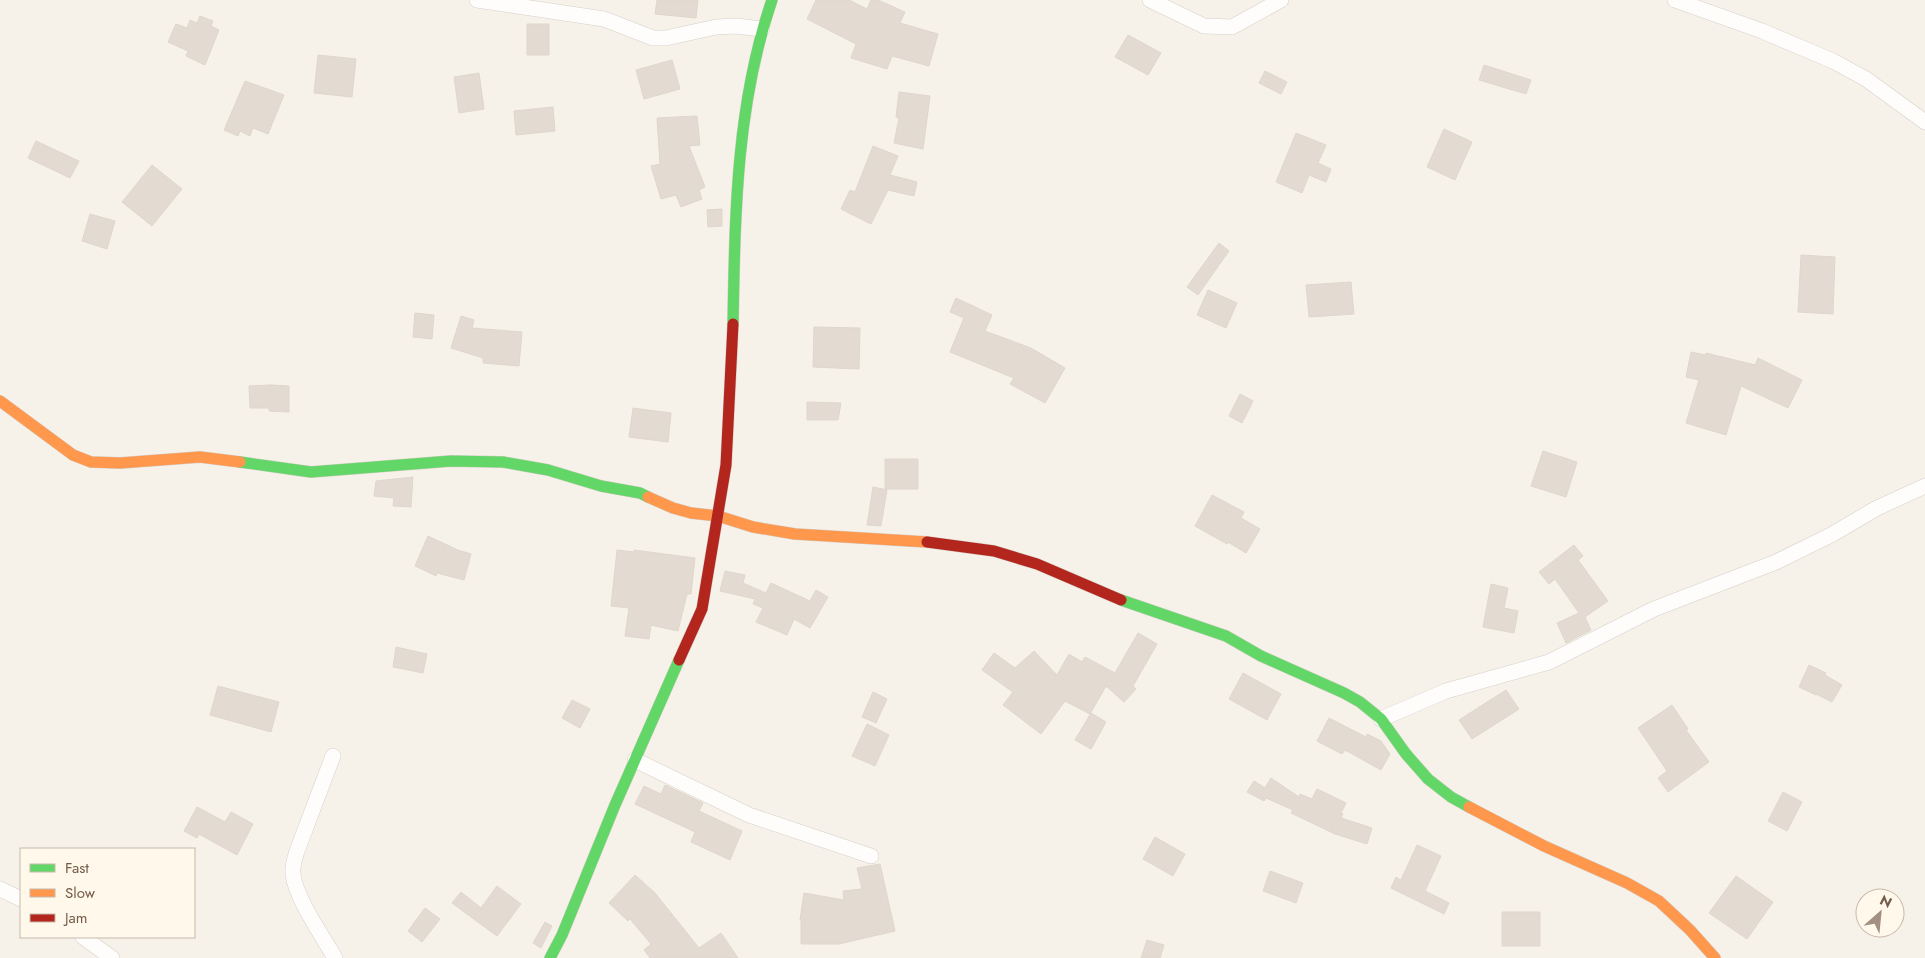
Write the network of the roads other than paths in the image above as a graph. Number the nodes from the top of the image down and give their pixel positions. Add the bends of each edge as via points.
1 (478, 0) edge
2 (772, 0) edge
3 (1150, 0) edge
4 (1281, 0) edge
5 (1675, 0) edge
6 (762, 29) junction
7 (1925, 122) edge
8 (0, 401) edge
9 (1925, 486) edge
10 (718, 516) junction
11 (1381, 719) junction
12 (333, 756) dead end
13 (635, 760) junction
14 (871, 856) dead end
15 (0, 889) edge
16 (20, 899) edge
17 (84, 938) edge
18 (112, 958) edge
19 (335, 958) edge
20 (550, 958) edge
21 (1715, 958) edge

1 - 6 street via 604,19 653,38 716,27
2 - 6 street
3 - 4 street via 1204,26 1232,27
5 - 7 street via 1833,61
6 - 10 street via 745,104 735,212 734,358 726,465
8 - 10 street via 73,455 91,462 200,458 311,472 451,461 504,462 640,493 691,513
9 - 11 street via 1776,562 1654,609 1549,662 1446,691
10 - 11 street via 753,527 795,534 931,542 994,551 1037,564 1108,596 1226,636 1261,656 1344,693
10 - 13 street via 702,609
11 - 21 street via 1428,779 1451,797 1659,901
12 - 19 street via 297,851 293,875 298,892
13 - 14 street via 749,815
13 - 20 street
15 - 16 street
17 - 18 street

